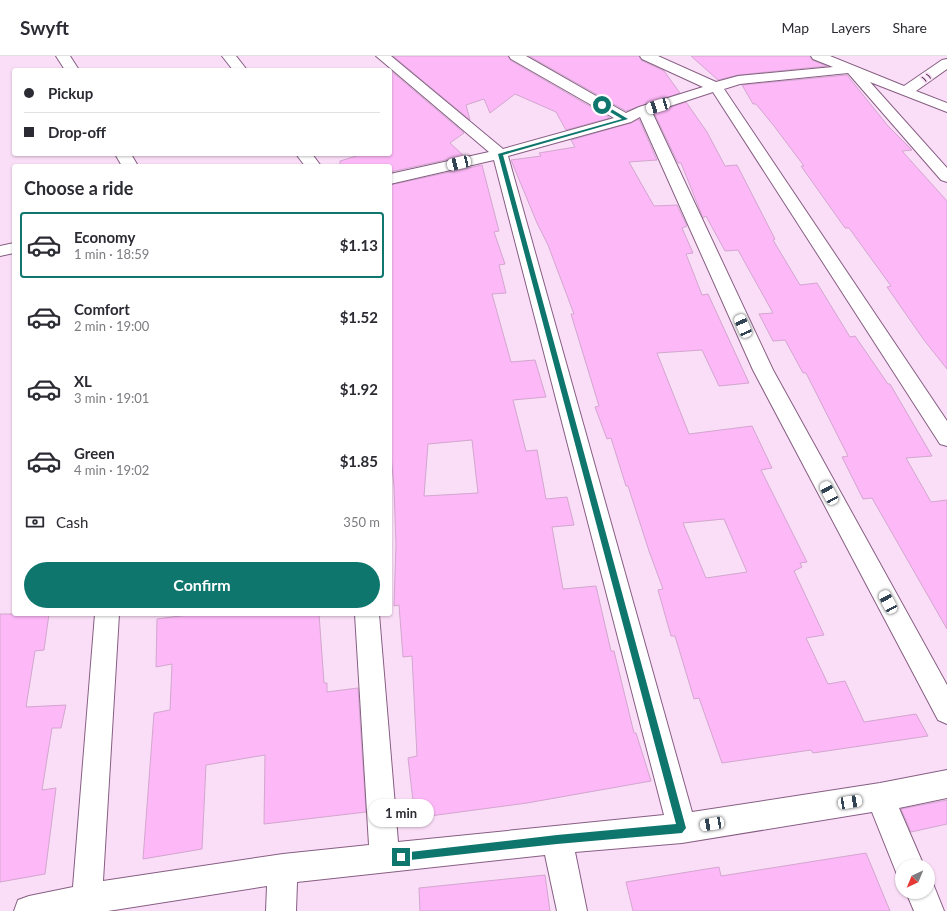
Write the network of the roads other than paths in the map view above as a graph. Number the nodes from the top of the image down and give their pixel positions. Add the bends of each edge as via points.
1 (64, 56) edge
2 (229, 56) edge
3 (383, 56) edge
4 (516, 56) edge
5 (647, 56) edge
6 (818, 56) edge
7 (947, 63) edge
8 (71, 68) edge
9 (238, 68) edge
10 (851, 69) junction
11 (717, 88) junction
12 (906, 91) junction
13 (947, 108) edge
14 (644, 110) junction
15 (626, 119) junction
16 (500, 154) junction
17 (947, 178) edge
18 (392, 179) edge
19 (12, 248) edge
20 (0, 250) edge
21 (947, 438) edge
22 (107, 616) edge
23 (367, 616) edge
24 (947, 711) edge
25 (947, 784) edge
26 (880, 797) junction
27 (682, 828) junction
28 (557, 839) junction
29 (385, 859) junction
30 (906, 859) edge
31 (283, 869) junction
32 (87, 899) junction
33 (923, 899) edge
34 (29, 911) edge
35 (281, 911) edge
36 (572, 911) edge
37 (929, 911) edge

1 - 8 street
2 - 9 street
3 - 16 street
4 - 15 street
5 - 11 street
6 - 10 street
7 - 12 street, ۱۱
10 - 11 street via 738,80
10 - 12 street
10 - 17 street
11 - 14 street
11 - 21 street
12 - 13 street
14 - 15 street
14 - 24 street via 763,370
15 - 16 street
16 - 18 street
16 - 27 street
19 - 20 street
22 - 32 street
23 - 29 street
25 - 26 street
26 - 27 street
26 - 30 street
27 - 28 street
28 - 29 street
28 - 36 street
29 - 31 street
31 - 32 street
31 - 35 street
32 - 34 street
33 - 37 street

